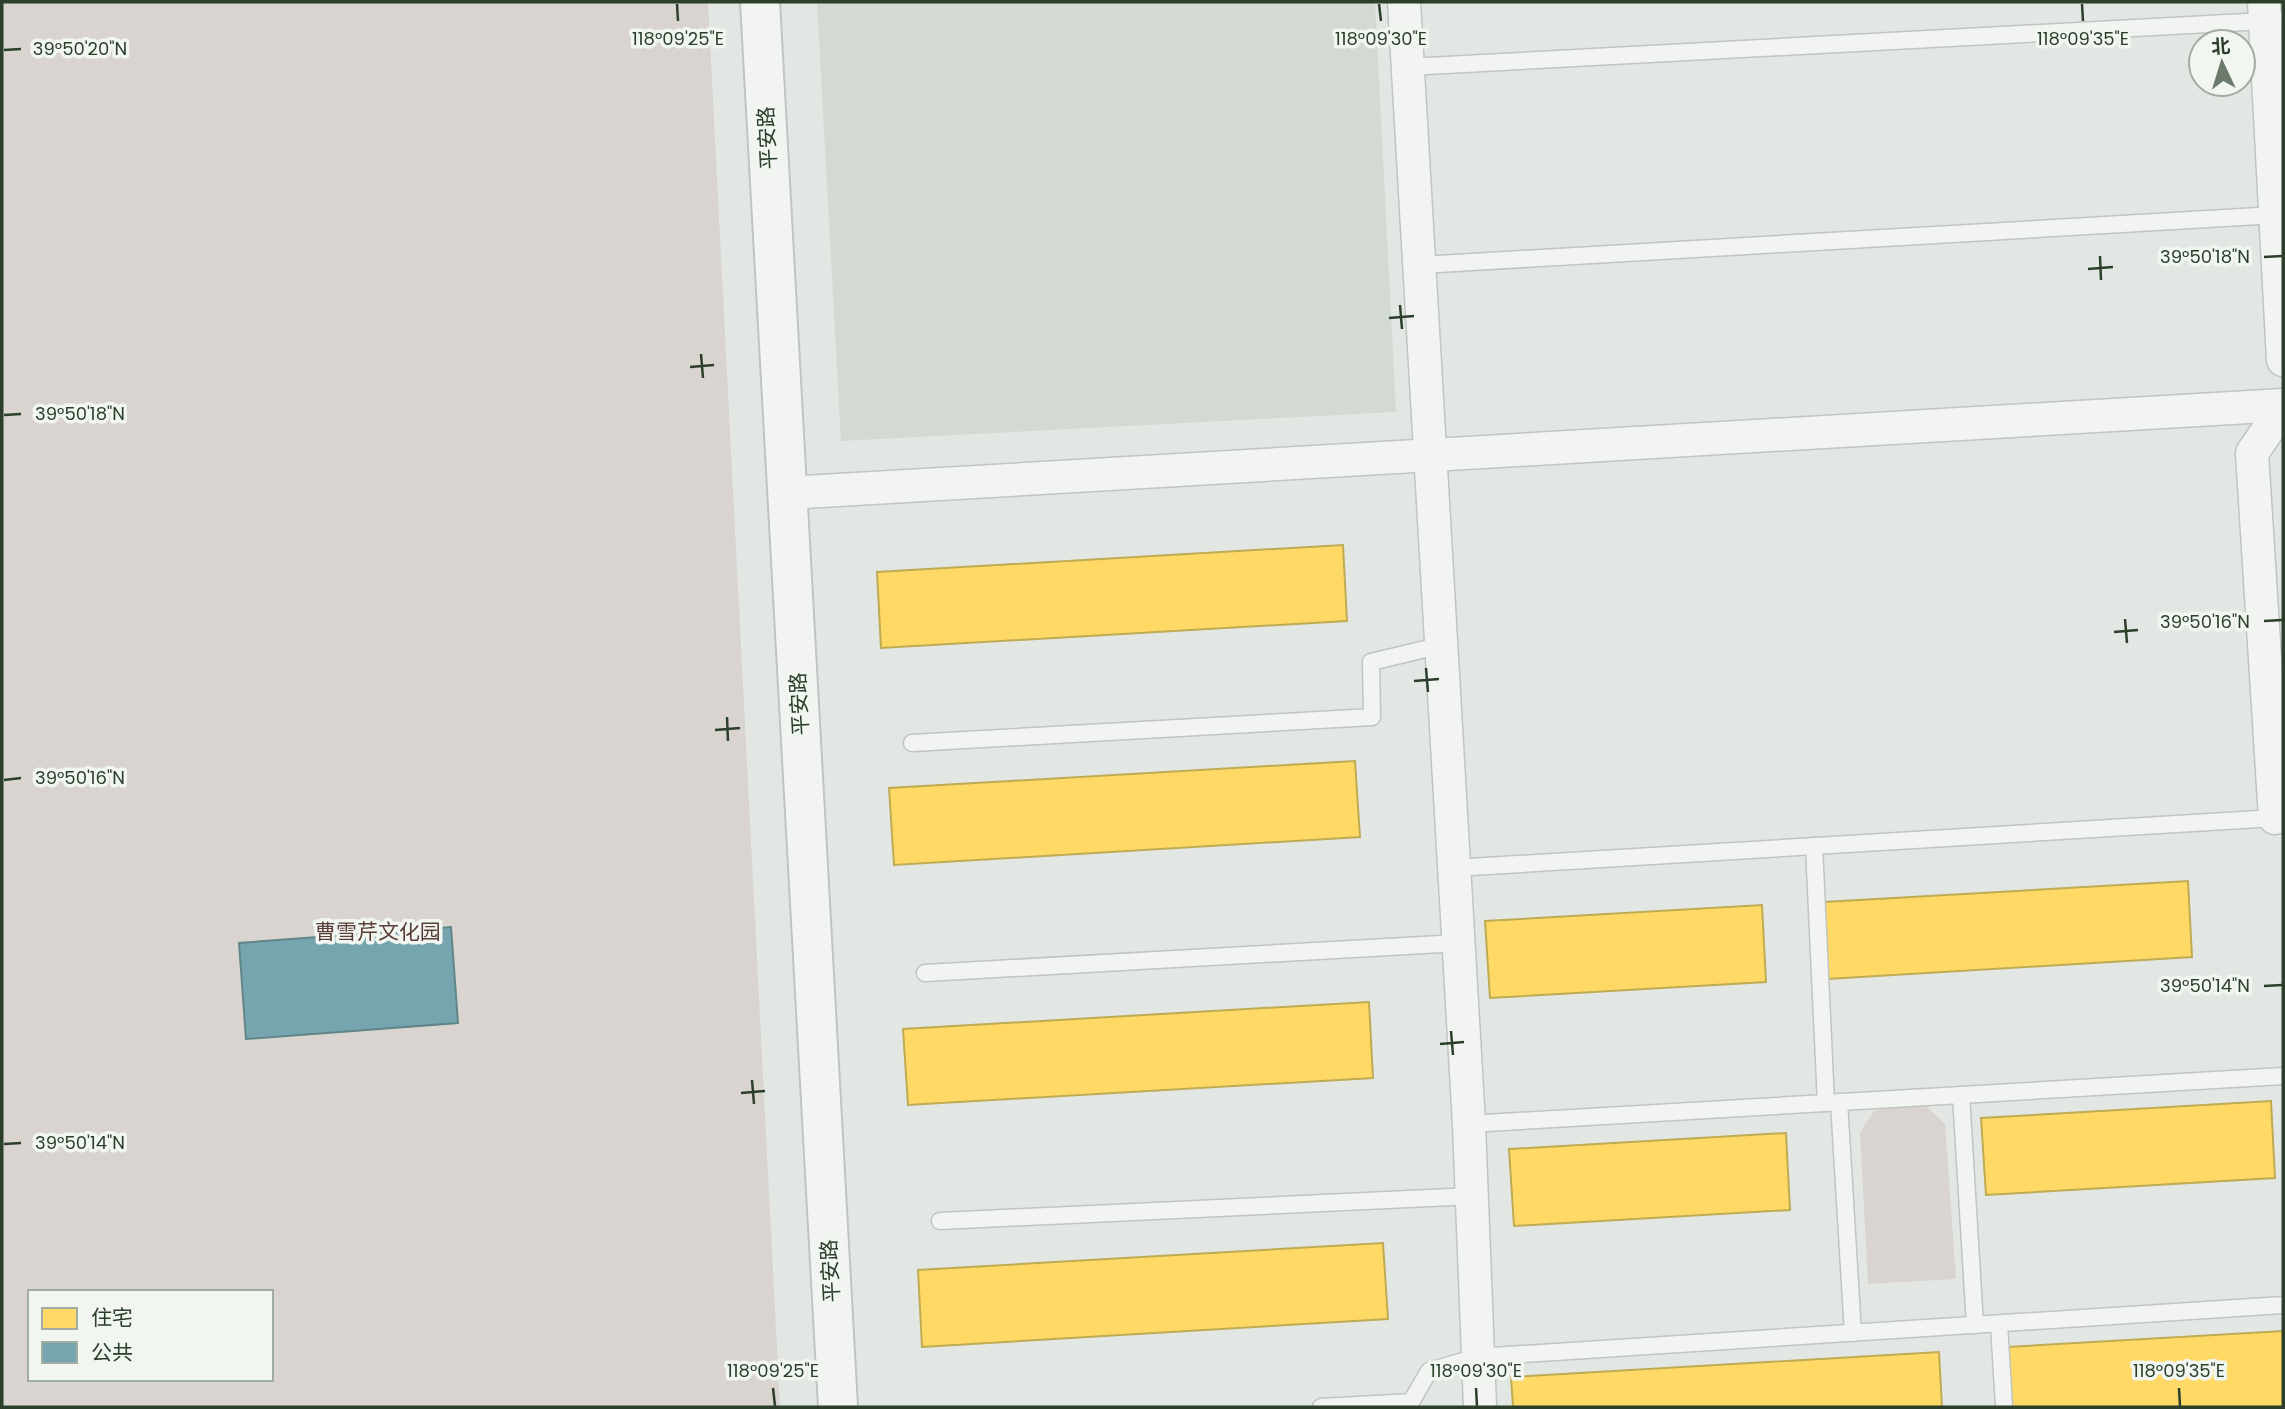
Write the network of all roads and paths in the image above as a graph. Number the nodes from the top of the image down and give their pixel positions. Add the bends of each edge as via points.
1 (760, 2) edge
2 (1404, 2) edge
3 (2271, 14) edge
4 (1408, 67) junction
5 (2276, 215) junction
6 (2280, 252) edge
7 (1421, 265) junction
8 (2283, 360) edge
9 (2283, 406) edge
10 (1432, 455) junction
11 (787, 493) junction
12 (1442, 645) junction
13 (912, 743) dead end
14 (2275, 818) joint
15 (1814, 846) junction
16 (1454, 868) junction
17 (1459, 943) junction
18 (925, 974) dead end
19 (2283, 1076) edge
20 (1961, 1095) junction
21 (1833, 1102) junction
22 (1469, 1124) junction
23 (1472, 1196) junction
24 (940, 1221) dead end
25 (2283, 1305) edge
26 (1999, 1324) junction
27 (1975, 1325) junction
28 (1853, 1333) junction
29 (1477, 1357) junction
30 (838, 1407) edge
31 (1321, 1407) edge
32 (1480, 1407) edge
33 (2004, 1407) edge

1 - 11 street, 平安路
2 - 4 street
3 - 4 lane
3 - 5 street
4 - 7 street
5 - 6 street
5 - 7 lane
6 - 8 street
7 - 10 street
9 - 10 street
9 - 14 street via 2252,453
10 - 11 street
10 - 12 street
11 - 30 street, 平安路
12 - 13 lane via 1371,662 1372,717
12 - 16 street
14 - 15 lane
15 - 16 lane
15 - 21 lane
16 - 17 street
17 - 18 lane
17 - 22 street
19 - 20 lane
20 - 21 lane
20 - 27 lane
21 - 22 lane
21 - 28 lane
22 - 23 street
23 - 24 lane
23 - 29 street
25 - 26 lane
26 - 27 lane
26 - 33 lane
27 - 28 lane
28 - 29 lane
29 - 31 lane via 1429,1371 1411,1402
29 - 32 street

